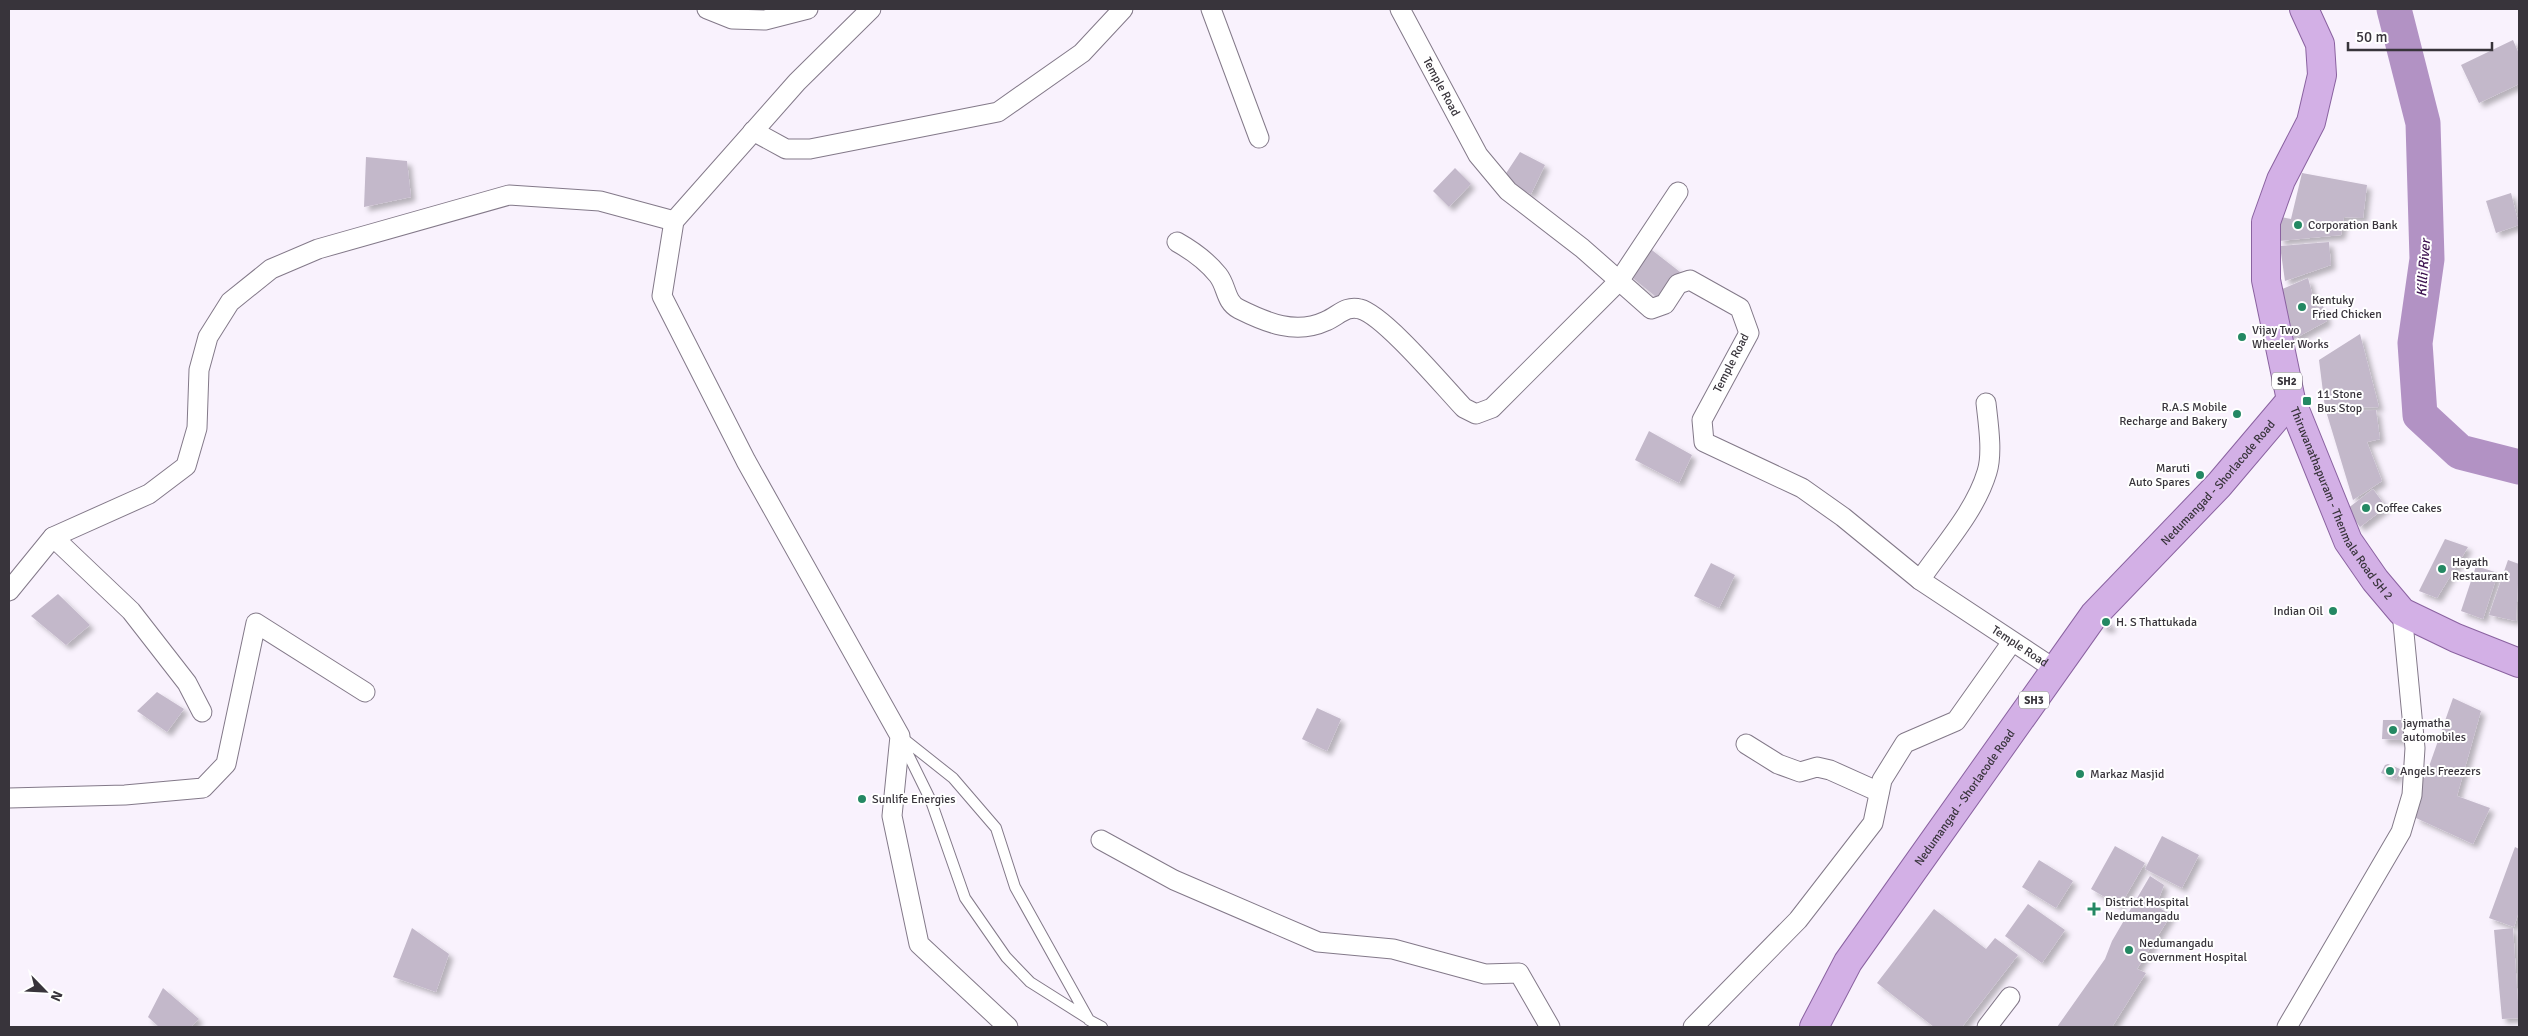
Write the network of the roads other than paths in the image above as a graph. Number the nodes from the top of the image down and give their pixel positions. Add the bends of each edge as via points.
1 (707, 9) edge
2 (808, 9) edge
3 (872, 9) edge
4 (1123, 9) edge
5 (1211, 9) edge
6 (1400, 9) edge
7 (2304, 9) edge
8 (753, 131) junction
9 (1259, 138) dead end
10 (1678, 192) dead end
11 (674, 221) junction
12 (1177, 242) dead end
13 (1619, 281) junction
14 (2291, 400) junction
15 (1986, 403) dead end
16 (52, 537) junction
17 (1920, 580) junction
18 (9, 591) edge
19 (2402, 612) junction
20 (2012, 642) junction
21 (2519, 663) edge
22 (2056, 670) junction
23 (365, 692) dead end
24 (202, 712) dead end
25 (900, 736) junction
26 (1746, 744) dead end
27 (1879, 792) junction
28 (9, 798) edge
29 (1101, 840) dead end
30 (2010, 997) dead end
31 (1090, 1023) edge
32 (1008, 1027) edge
33 (1102, 1027) edge
34 (1550, 1027) edge
35 (1693, 1027) edge
36 (1814, 1027) edge
37 (1988, 1027) edge
38 (2287, 1027) edge

1 - 2 street via 732,19 765,20
3 - 8 street via 797,82
4 - 8 street via 1082,53 998,112 810,149 786,149
5 - 9 street
6 - 13 street, Temple Road via 1478,155 1508,192 1582,248
7 - 14 main road, Thiruvanathapuram - Thenmala Road SH 2 / SH2 via 2320,44 2322,75 2311,122 2281,180 2266,222 2266,280
8 - 11 street
10 - 13 street
11 - 16 street via 600,201 510,195 318,249 271,269 230,302 208,337 199,370 197,428 186,466 149,494
11 - 25 street via 662,296 746,460
12 - 13 street via 1198,255 1220,276 1227,296 1237,308 1287,328 1326,321 1344,309 1360,308 1381,320 1464,408 1476,414 1492,408
13 - 17 street, Temple Road via 1651,309 1665,304 1678,284 1690,280 1740,308 1749,333 1702,420 1704,442 1802,488
14 - 19 main road, Thiruvanathapuram - Thenmala Road SH 2 / SH2 via 2348,541
14 - 22 main road, Nedumangad - Shorlacode Road / SH3 via 2219,485 2094,615
15 - 17 street via 1989,431 1987,471 1970,508
16 - 18 street
16 - 24 street via 131,611 187,683
17 - 20 street, Temple Road
19 - 21 main road, Thiruvanathapuram - Thenmala Road SH 2 / SH2
19 - 38 street via 2415,748 2412,794 2401,832
20 - 22 street, Temple Road
20 - 27 street via 1956,721 1905,743 1882,780
22 - 36 main road, Nedumangad - Shorlacode Road / SH3 via 1848,962
23 - 28 street via 256,623 226,764 203,788 125,795
25 - 31 lane via 953,778 996,828 1015,887
25 - 31 lane via 930,801 965,898 1006,957 1030,982
25 - 32 street via 892,816 919,944
26 - 27 street via 1778,764 1800,772 1817,767 1830,770
27 - 35 street via 1873,823 1798,920
29 - 34 street via 1174,880 1318,942 1393,948 1485,974 1519,973
30 - 37 street
31 - 33 lane

